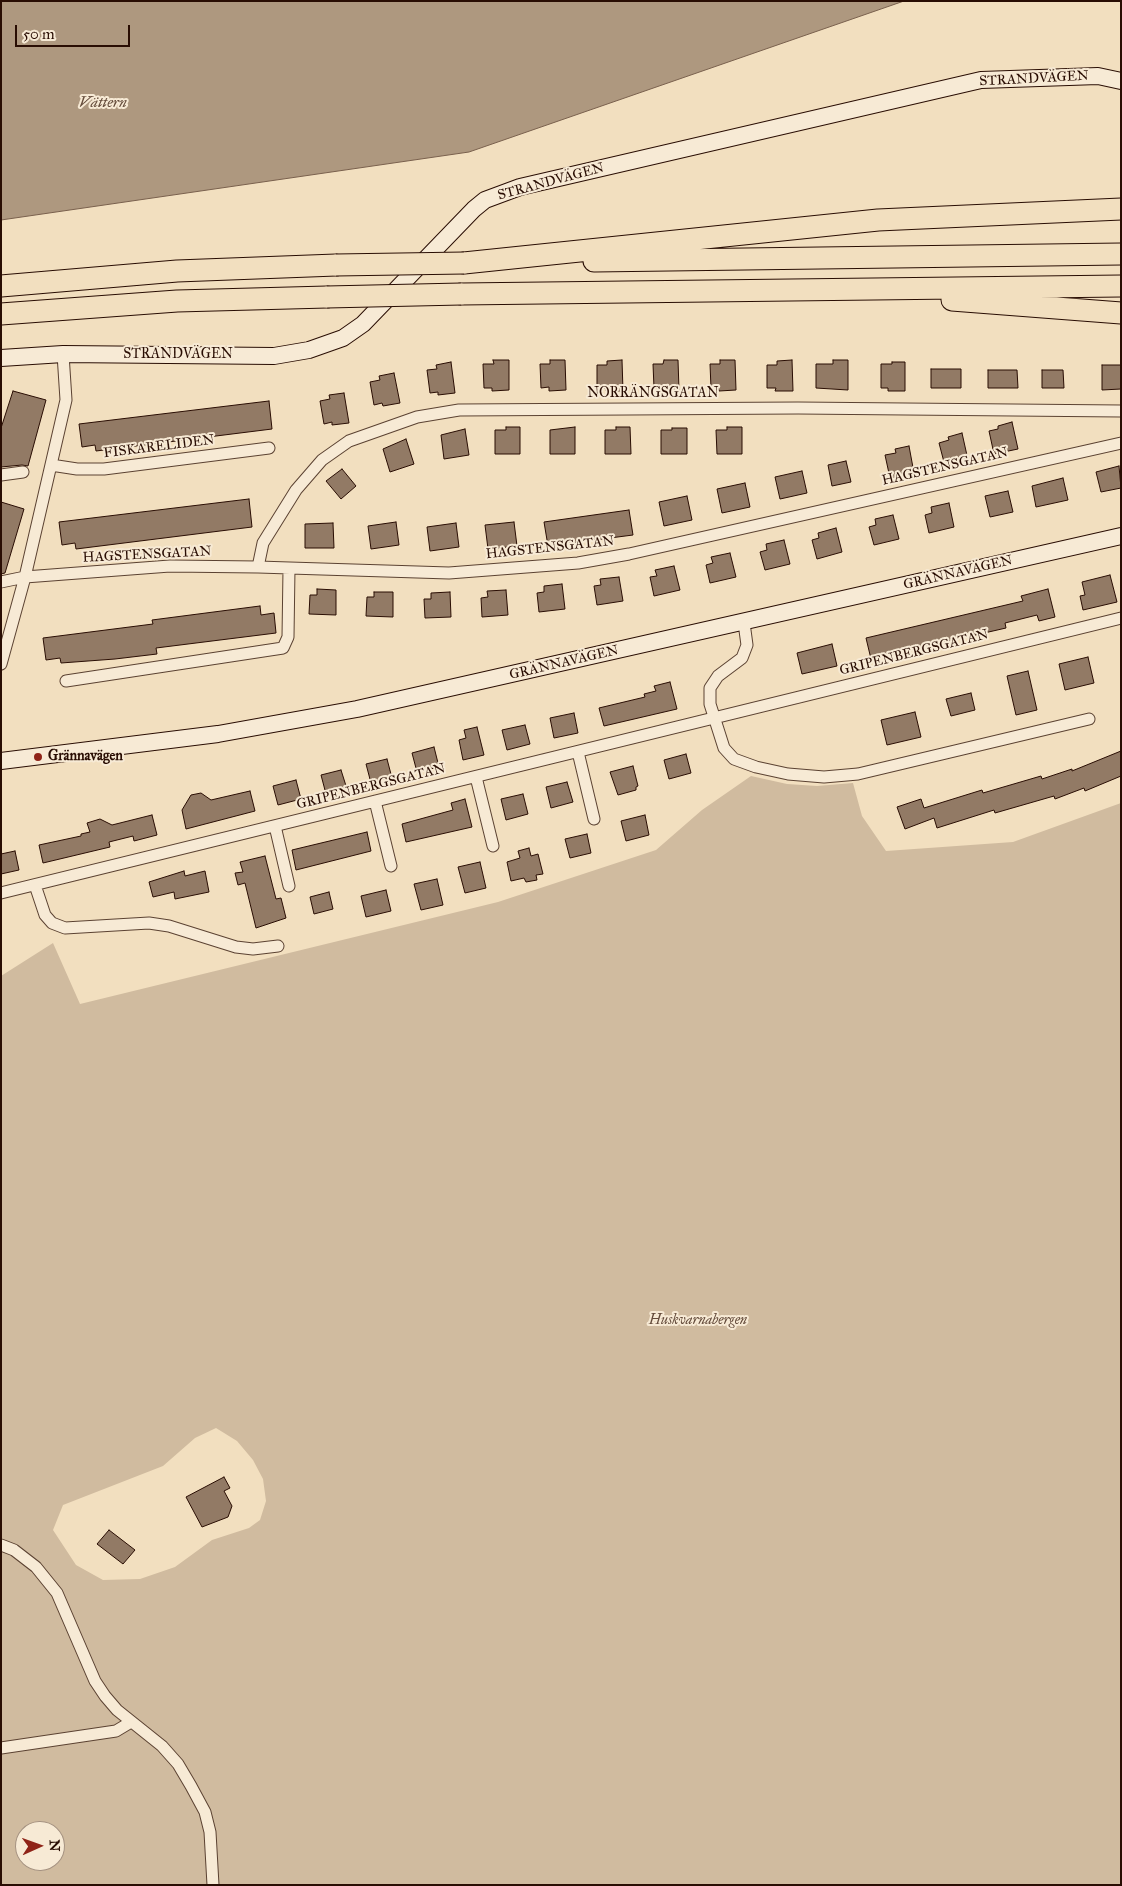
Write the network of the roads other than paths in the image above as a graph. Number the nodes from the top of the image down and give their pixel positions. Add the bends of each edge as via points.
1 (1121, 81) edge
2 (1121, 209) edge
3 (1121, 254) edge
4 (464, 263) junction
5 (1, 286) edge
6 (1121, 286) edge
7 (817, 290) junction
8 (1121, 313) edge
9 (1, 314) edge
10 (63, 354) junction
11 (1, 358) edge
12 (1121, 411) edge
13 (1121, 443) edge
14 (269, 448) dead end
15 (51, 465) junction
16 (23, 472) dead end
17 (1, 475) edge
18 (1121, 536) edge
19 (258, 567) junction
20 (289, 569) junction
21 (25, 577) junction
22 (1, 582) edge
23 (1121, 618) edge
24 (744, 622) junction
25 (1, 664) edge
26 (66, 681) dead end
27 (714, 719) junction
28 (1088, 719) dead end
29 (578, 752) junction
30 (1, 761) edge
31 (476, 777) junction
32 (375, 801) junction
33 (594, 819) dead end
34 (275, 826) junction
35 (493, 846) dead end
36 (391, 866) dead end
37 (35, 885) junction
38 (289, 886) dead end
39 (1, 893) edge
40 (278, 946) dead end
41 (1, 1544) edge
42 (131, 1722) junction
43 (1, 1748) edge
44 (213, 1885) edge

1 - 10 street, STRANDVÄGEN via 1098,76 981,80 520,187 485,200 474,209 363,324 343,338 309,350 274,356
2 - 4 highway via 878,220
3 - 4 highway
4 - 5 highway, bridge via 177,271
6 - 7 highway
7 - 8 highway
7 - 9 highway, bridge via 177,301
10 - 11 street, STRANDVÄGEN
10 - 15 street via 66,400
12 - 19 street, NORRÄNGSGATAN via 818,408 459,410 417,417 349,441 322,460 296,490 268,536
13 - 20 street, HAGSTENSGATAN via 578,563 449,573
14 - 15 street, FISKARELIDEN via 104,470 77,470
15 - 21 street
16 - 17 street
18 - 24 street, GRÄNNAVÄGEN
19 - 20 street, HAGSTENSGATAN
19 - 21 street, HAGSTENSGATAN via 170,566
20 - 26 street via 288,637 283,648
21 - 22 street, HAGSTENSGATAN
21 - 25 street
23 - 27 street, GRIPENBERGSGATAN
24 - 27 street via 747,645 742,658 718,676 710,688
24 - 30 street, GRÄNNAVÄGEN via 348,711 218,734
27 - 28 street via 724,748 734,758 756,767 824,777 900,765
27 - 29 street, GRIPENBERGSGATAN
29 - 31 street, GRIPENBERGSGATAN
29 - 33 street
31 - 32 street, GRIPENBERGSGATAN
31 - 35 street
32 - 34 street, GRIPENBERGSGATAN
32 - 36 street
34 - 37 street, GRIPENBERGSGATAN
34 - 38 street
37 - 39 street, GRIPENBERGSGATAN
37 - 40 street via 45,915 52,923 65,928 148,923 169,926 236,947
41 - 42 street via 36,1567 57,1593 95,1681 117,1710
42 - 43 street via 116,1731
42 - 44 street via 162,1746 178,1764 200,1803 210,1832

